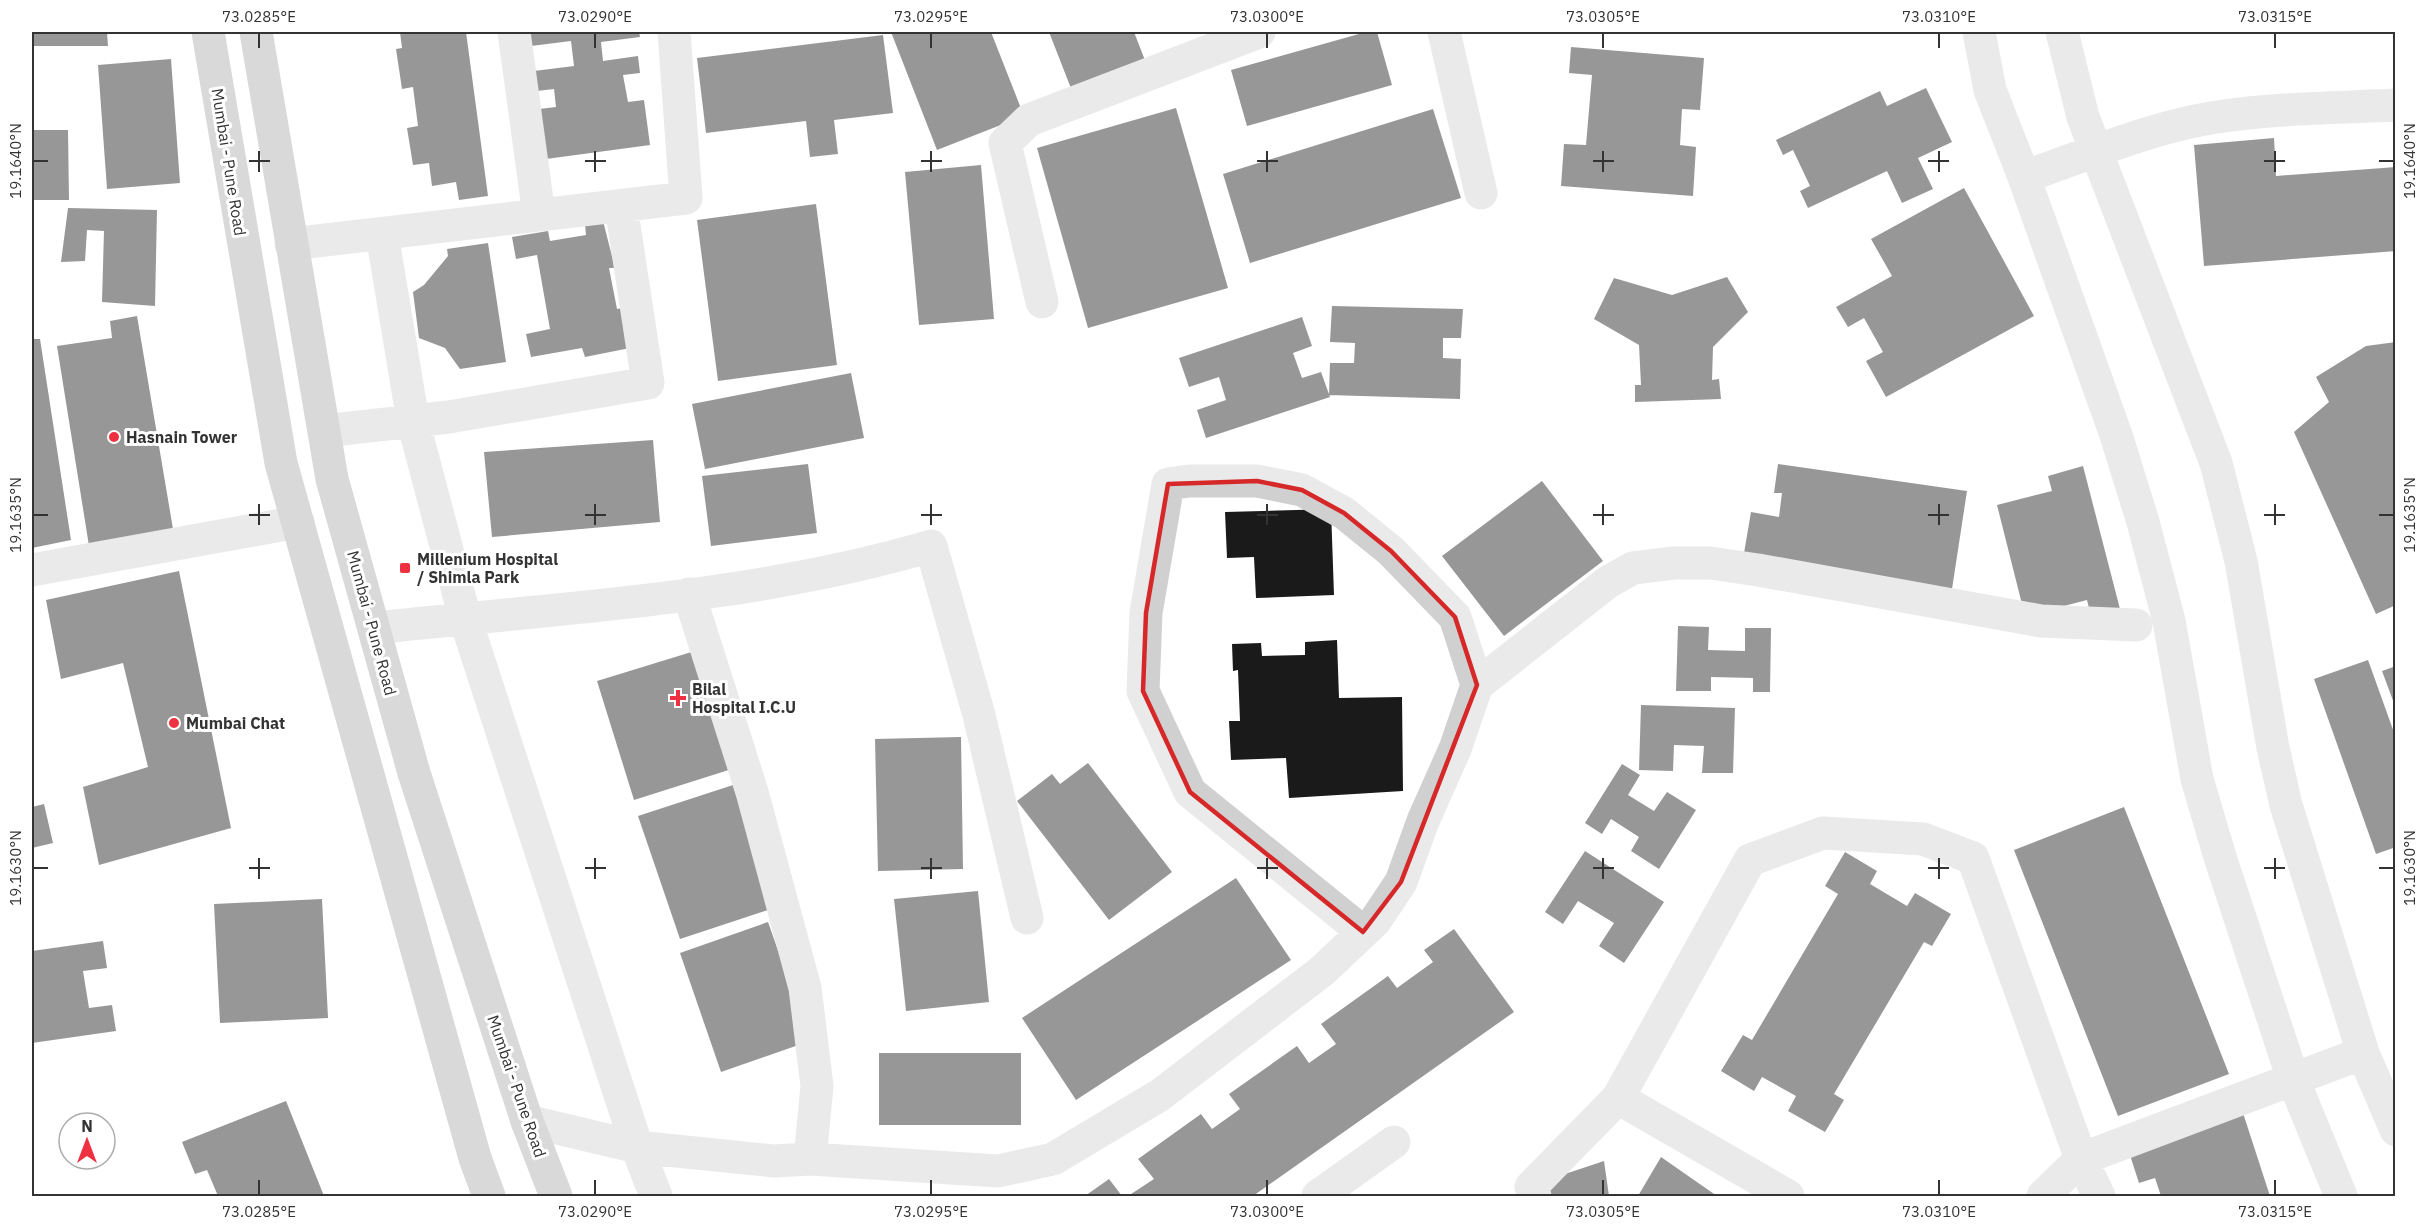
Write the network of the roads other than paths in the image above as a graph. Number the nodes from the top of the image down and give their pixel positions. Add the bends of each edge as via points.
1 (208, 32) edge
2 (256, 32) edge
3 (514, 32) edge
4 (674, 32) edge
5 (1259, 32) edge
6 (1444, 32) edge
7 (1979, 32) edge
8 (2062, 32) edge
9 (2396, 105) edge
10 (2096, 152) junction
11 (2024, 177) junction
12 (1481, 193) dead end
13 (621, 206) junction
14 (540, 215) junction
15 (382, 234) junction
16 (291, 244) junction
17 (1042, 302) dead end
18 (412, 421) junction
19 (324, 431) junction
20 (298, 522) junction
21 (32, 570) edge
22 (689, 594) junction
23 (465, 618) junction
24 (2136, 625) dead end
25 (374, 628) junction
26 (1477, 685) junction
27 (1027, 918) dead end
28 (1362, 932) junction
29 (2363, 1053) junction
30 (2293, 1079) junction
31 (1618, 1098) junction
32 (527, 1121) junction
33 (2396, 1130) edge
34 (1394, 1142) dead end
35 (637, 1147) junction
36 (810, 1159) junction
37 (2081, 1159) junction
38 (489, 1197) edge
39 (556, 1197) edge
40 (656, 1197) edge
41 (1318, 1197) edge
42 (1535, 1197) edge
43 (1788, 1197) edge
44 (2043, 1197) edge
45 (2099, 1197) edge
46 (2342, 1197) edge

1 - 20 main road, Mumbai - Pune Road via 282,463
2 - 16 main road, Mumbai - Pune Road
3 - 14 street
4 - 13 street via 686,198
5 - 17 street via 1029,120 1005,143
6 - 12 street
7 - 11 street via 1990,90
8 - 10 street
9 - 10 street via 2215,117 2143,135
10 - 11 street
10 - 29 street via 2216,463 2241,561 2286,805
11 - 30 street via 2143,522 2169,621 2197,779
13 - 14 street
13 - 18 street via 648,383
14 - 15 street
15 - 16 street
15 - 18 street
16 - 19 main road, Mumbai - Pune Road
18 - 19 street
18 - 23 street
19 - 25 main road, Mumbai - Pune Road via 332,479
20 - 21 street
20 - 38 main road, Mumbai - Pune Road
22 - 23 street
22 - 27 street via 880,561 931,546 979,715
22 - 36 street via 752,792 805,987 817,1086
23 - 25 street
23 - 35 street
24 - 26 street via 2041,621 1758,570 1674,563 1633,568 1608,582
25 - 32 main road, Mumbai - Pune Road via 414,773
26 - 28 street via 1401,882 1375,921
26 - 28 street via 1455,617 1391,550 1344,513 1302,490 1257,481 1168,484 1146,614 1143,691 1190,792
28 - 36 street via 1322,971 1160,1095 1053,1159 998,1171
29 - 30 street
29 - 33 street
30 - 37 street
30 - 46 street
31 - 37 street via 1750,860 1823,833 1923,839 1973,858
31 - 42 street via 1531,1187
31 - 43 street
32 - 35 street
32 - 39 main road, Mumbai - Pune Road
34 - 41 street
35 - 36 street via 774,1161
35 - 40 street
37 - 44 street
37 - 45 street

